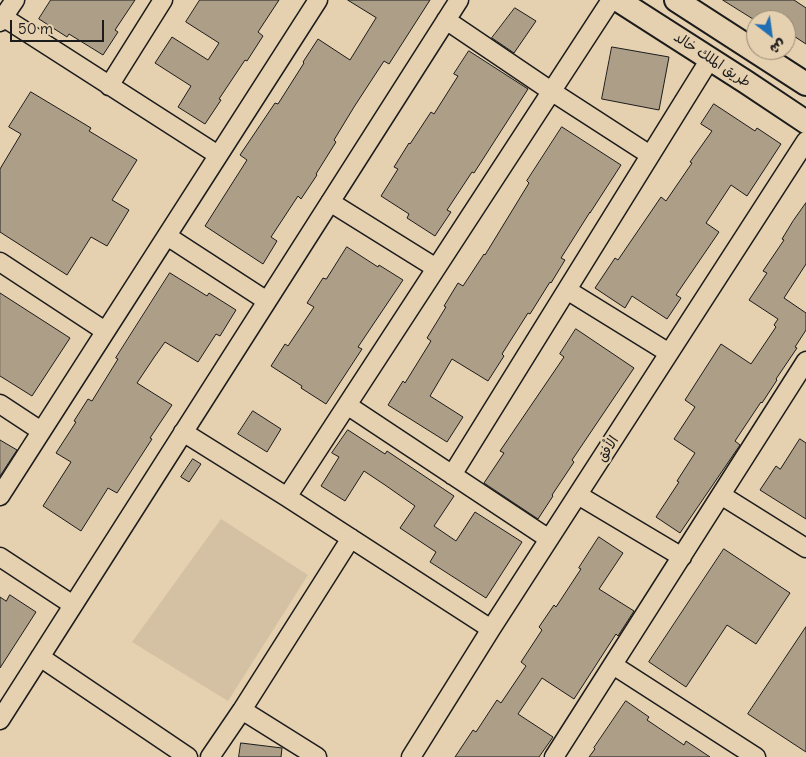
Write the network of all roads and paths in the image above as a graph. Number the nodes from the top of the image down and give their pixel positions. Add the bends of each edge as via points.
1 (15, 0) edge
2 (163, 0) edge
3 (318, 0) edge
4 (459, 0) edge
5 (611, 0) edge
6 (618, 0) edge
7 (676, 0) edge
8 (2, 20) edge
9 (446, 20) junction
10 (710, 59) junction
11 (806, 84) edge
12 (109, 86) junction
13 (551, 91) junction
14 (806, 122) edge
15 (806, 141) edge
16 (218, 155) junction
17 (650, 155) junction
18 (330, 202) junction
19 (166, 236) junction
20 (0, 262) edge
21 (436, 268) junction
22 (567, 290) junction
23 (267, 301) junction
24 (105, 331) junction
25 (669, 353) junction
26 (806, 361) edge
27 (0, 404) edge
28 (347, 405) junction
29 (42, 431) junction
30 (183, 432) junction
31 (452, 475) junction
32 (578, 495) junction
33 (721, 495) junction
34 (0, 496) edge
35 (287, 496) junction
36 (351, 538) junction
37 (549, 538) junction
38 (806, 548) edge
39 (0, 557) edge
40 (682, 557) junction
41 (73, 605) junction
42 (491, 629) junction
43 (40, 657) junction
44 (613, 665) junction
45 (242, 710) junction
46 (0, 720) edge
47 (311, 755) edge
48 (188, 757) edge
49 (210, 757) edge
50 (411, 757) edge
51 (554, 757) edge
52 (756, 757) edge

1 - 8 street
2 - 12 street
3 - 16 street
4 - 9 street
5 - 13 street
6 - 10 main road, طريق الملك خالد
7 - 11 main road
8 - 12 street
9 - 13 street
9 - 18 street
10 - 14 main road, طريق الملك خالد
10 - 17 street
12 - 16 street
13 - 17 street
13 - 21 street
15 - 25 street, الأفق
16 - 19 street
17 - 22 street
18 - 21 street
18 - 23 street
19 - 23 street
19 - 24 street
20 - 24 street
21 - 28 street
22 - 25 street
22 - 31 street
23 - 30 street
24 - 29 street
25 - 32 street, الأفق
26 - 33 street
27 - 29 street
28 - 31 street
28 - 35 street
29 - 34 street
30 - 35 street
30 - 41 street
31 - 37 street
32 - 37 street, الأفق
32 - 40 street
33 - 38 street
33 - 40 street
35 - 36 street
36 - 42 street
36 - 45 street
37 - 42 street, الأفق
39 - 41 street
40 - 44 street
41 - 43 street
42 - 50 street, الأفق
43 - 46 street
43 - 48 street
44 - 51 street
44 - 52 street
45 - 47 street
45 - 49 street

